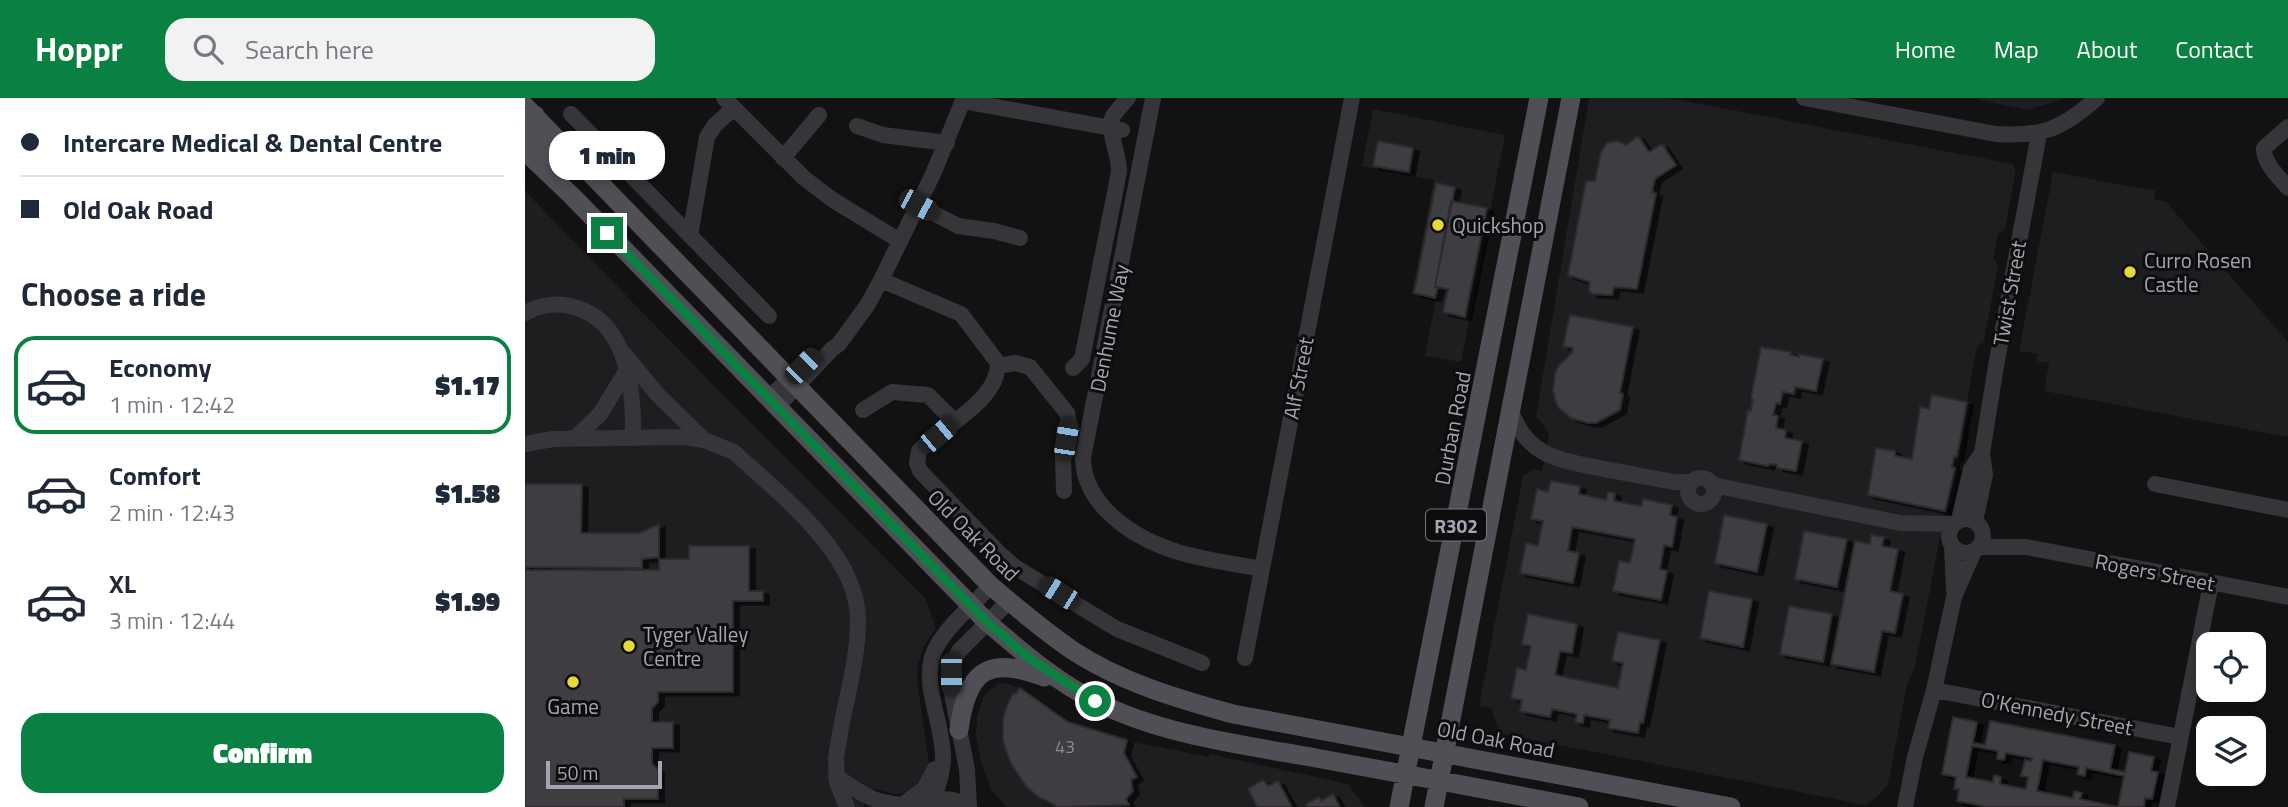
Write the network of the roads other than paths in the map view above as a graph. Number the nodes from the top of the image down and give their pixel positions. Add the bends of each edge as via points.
1 (1128, 98) edge
2 (1153, 98) edge
3 (1352, 98) edge
4 (1539, 98) edge
5 (1571, 98) edge
6 (1804, 98) edge
7 (2097, 98) edge
8 (964, 99) edge
9 (729, 103) edge
10 (1887, 106) edge
11 (530, 110) edge
12 (571, 114) dead end
13 (819, 116) dead end
14 (857, 126) dead end
15 (2288, 127) edge
16 (1116, 129) junction
17 (2039, 134) junction
18 (947, 143) junction
19 (525, 151) edge
20 (783, 158) junction
21 (2288, 188) edge
22 (572, 196) junction
23 (918, 205) junction
24 (690, 236) junction
25 (1020, 238) dead end
26 (900, 241) junction
27 (881, 280) junction
28 (525, 313) edge
29 (769, 316) dead end
30 (619, 348) junction
31 (998, 366) junction
32 (1073, 368) dead end
33 (627, 370) junction
34 (793, 382) junction
35 (773, 402) junction
36 (1510, 408) junction
37 (863, 410) dead end
38 (954, 421) junction
39 (575, 438) junction
40 (633, 438) junction
41 (705, 440) junction
42 (525, 444) edge
43 (1691, 482) junction
44 (2155, 484) dead end
45 (1714, 490) junction
46 (1064, 491) dead end
47 (2288, 510) edge
48 (1900, 523) junction
49 (1967, 524) junction
50 (1951, 543) junction
51 (2026, 547) junction
52 (1976, 549) junction
53 (1262, 569) junction
54 (2211, 583) junction
55 (991, 586) junction
56 (1954, 597) junction
57 (2286, 597) edge
58 (1009, 601) junction
59 (971, 606) junction
60 (987, 622) junction
61 (1245, 658) dead end
62 (1202, 663) dead end
63 (1934, 690) junction
64 (1077, 691) junction
65 (939, 726) junction
66 (959, 730) junction
67 (2181, 737) junction
68 (1411, 746) junction
69 (1444, 752) junction
70 (1406, 774) junction
71 (836, 776) junction
72 (1439, 781) junction
73 (902, 804) junction
74 (927, 805) edge
75 (847, 807) edge
76 (968, 807) edge
77 (1399, 807) edge
78 (1434, 807) edge
79 (1579, 807) edge
80 (1731, 807) edge
81 (1905, 807) edge
82 (2167, 807) edge

1 - 16 street via 1113,117
2 - 53 street, Denhume Way via 1083,458 1085,476 1108,512 1151,541 1173,551
3 - 53 street, Alf Street
4 - 68 main road, Durban Road / R302
5 - 36 main road, R302
6 - 10 street
7 - 17 street via 2070,121
8 - 16 street
8 - 18 street
9 - 20 street
9 - 24 street via 707,137
10 - 17 street via 1996,134
11 - 22 main road via 530,135 561,170
11 - 34 main road, Old Oak Road
12 - 24 street
13 - 20 street
14 - 18 street via 883,135
15 - 21 street via 2264,152
16 - 32 street via 1119,172 1082,359
17 - 49 street, Twist Street via 1982,453 1985,475
18 - 23 street
19 - 22 main road
20 - 26 street via 826,195
22 - 35 main road
23 - 25 street via 958,226
23 - 26 street
24 - 29 street
26 - 27 street
27 - 31 street via 961,314
27 - 34 street via 852,324 833,336
28 - 30 street via 555,304 584,310 602,321
30 - 33 street
30 - 41 street via 657,394
31 - 38 street via 990,391
31 - 46 street via 1015,363 1030,367 1067,413
33 - 39 street via 600,414
33 - 40 street
34 - 35 street
34 - 55 main road, Old Oak Road
35 - 59 main road
36 - 43 street via 1528,440 1556,459
36 - 69 main road, R302
37 - 38 street via 892,392 928,395
38 - 62 street via 921,448 918,467 999,553 1109,625
39 - 40 street
39 - 42 street
40 - 41 street
41 - 71 street via 734,452 783,498 830,546 850,580 858,631
43 - 45 street via 1704,478
43 - 45 street via 1688,491 1695,503 1704,504
44 - 47 street
45 - 48 street, Rogers Street
48 - 49 street, Rogers Street
48 - 50 street, Rogers Street
49 - 50 street via 1949,532
49 - 51 street, Rogers Street
49 - 52 street via 1983,538
50 - 52 street via 1965,553
50 - 56 street
51 - 52 street, Rogers Street
51 - 54 street, Rogers Street
52 - 56 street
53 - 61 street, Alf Street
54 - 57 street, Rogers Street
54 - 67 street
55 - 58 main road, Old Oak Road
55 - 59 street
56 - 63 street
58 - 60 street
58 - 68 main road, Old Oak Road via 1072,650 1147,687 1233,713
59 - 60 main road
59 - 65 street via 932,657 932,693
60 - 64 main road
60 - 66 street via 952,664 951,690
63 - 67 street, O'Kennedy Street
63 - 81 street
64 - 66 main road via 1015,667 993,668 970,688
64 - 70 main road via 1112,708 1213,739
65 - 73 street via 934,774 924,789
65 - 74 street via 943,766
66 - 76 street
67 - 82 street
68 - 69 main road, Old Oak Road
68 - 70 main road, Durban Road / R302
69 - 72 main road, R302
69 - 80 main road, Old Oak Road
70 - 72 main road
70 - 77 main road, Durban Road / R302
71 - 73 street via 872,800
71 - 75 street
72 - 78 main road, R302
72 - 79 main road
73 - 74 street
74 - 76 street via 948,799

